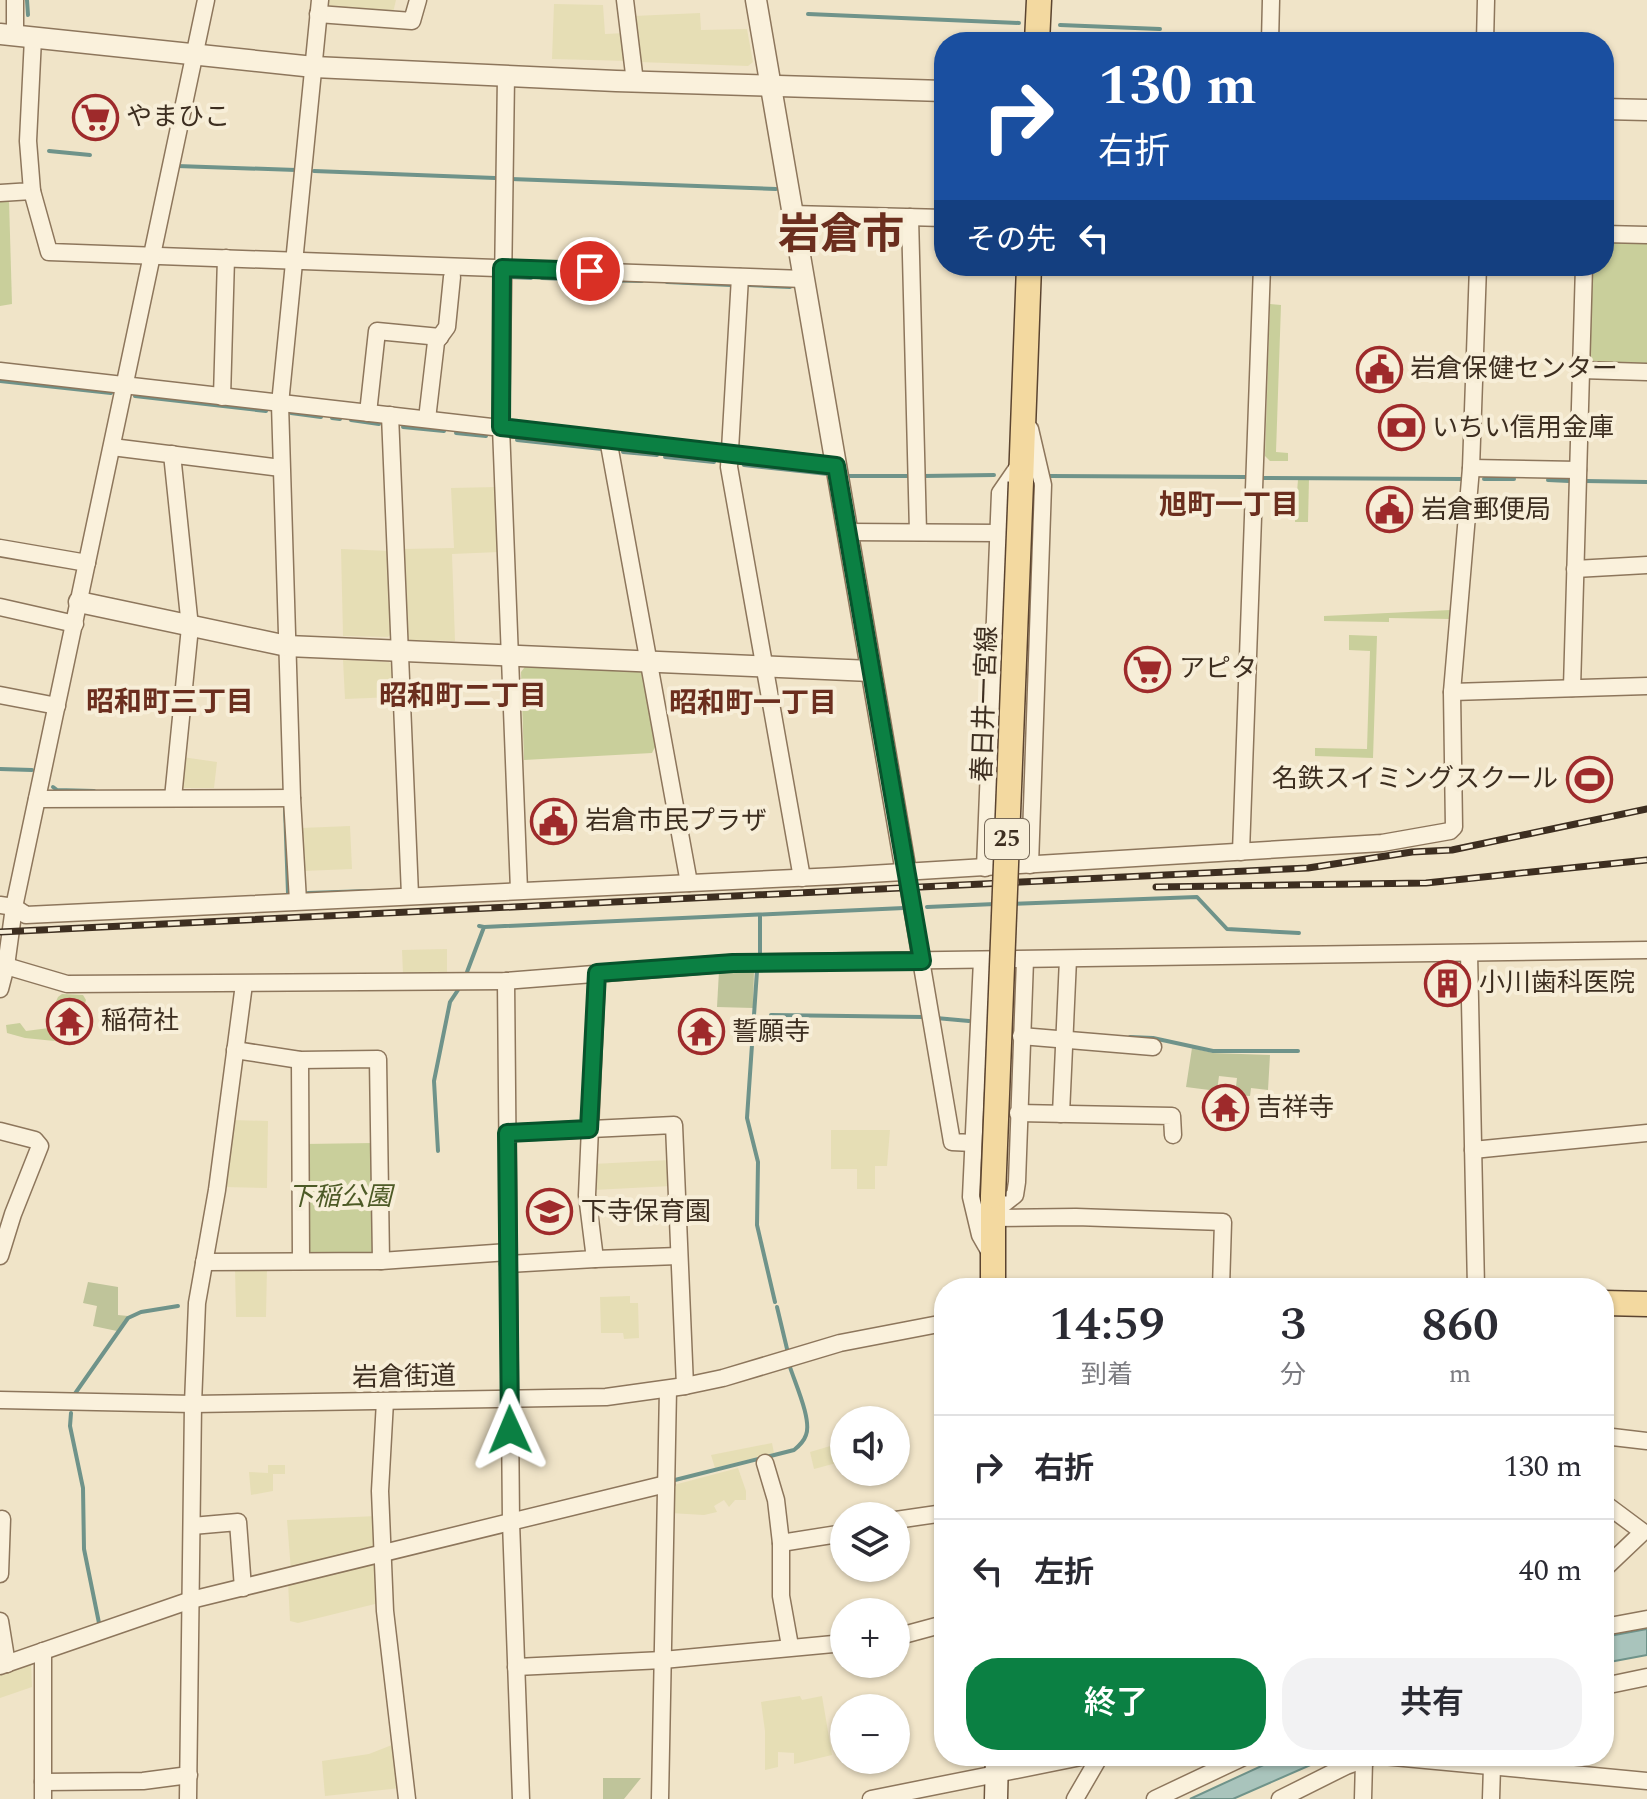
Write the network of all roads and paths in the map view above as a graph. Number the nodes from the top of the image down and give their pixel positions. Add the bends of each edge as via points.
1 (15, 0) edge
2 (206, 0) edge
3 (418, 0) edge
4 (625, 0) edge
5 (756, 0) edge
6 (1039, 0) edge
7 (1271, 0) edge
8 (1486, 0) edge
9 (319, 7) edge
10 (1037, 32) edge
11 (1270, 32) edge
12 (1485, 32) edge
13 (16, 36) edge
14 (194, 54) junction
15 (314, 67) junction
16 (506, 76) junction
17 (635, 82) junction
18 (770, 86) junction
19 (934, 91) edge
20 (1614, 109) edge
21 (1647, 110) edge
22 (32, 191) junction
23 (0, 193) edge
24 (792, 214) junction
25 (910, 217) junction
26 (934, 218) edge
27 (1614, 234) edge
28 (1647, 235) edge
29 (153, 255) junction
30 (226, 258) junction
31 (293, 260) junction
32 (502, 268) junction
33 (1029, 276) edge
34 (1262, 276) edge
35 (1478, 276) edge
36 (1584, 276) edge
37 (452, 277) dead end
38 (740, 277) junction
39 (804, 279) junction
40 (440, 337) junction
41 (1581, 370) junction
42 (0, 371) edge
43 (1647, 372) edge
44 (126, 386) junction
45 (222, 397) junction
46 (280, 404) junction
47 (1024, 404) junction
48 (368, 413) junction
49 (390, 415) junction
50 (427, 419) junction
51 (501, 427) junction
52 (608, 439) junction
53 (112, 447) junction
54 (729, 453) junction
55 (172, 454) junction
56 (836, 466) junction
57 (281, 468) junction
58 (1471, 468) junction
59 (1578, 470) junction
60 (1021, 471) junction
61 (848, 532) junction
62 (918, 532) junction
63 (998, 533) junction
64 (0, 548) edge
65 (87, 563) junction
66 (1647, 565) edge
67 (1575, 569) junction
68 (79, 602) junction
69 (0, 607) edge
70 (75, 624) junction
71 (190, 627) junction
72 (287, 646) junction
73 (400, 651) junction
74 (510, 656) junction
75 (647, 662) junction
76 (766, 667) junction
77 (871, 671) junction
78 (1647, 686) edge
79 (1572, 688) junction
80 (1452, 692) junction
81 (0, 695) edge
82 (57, 706) junction
83 (173, 798) junction
84 (292, 798) junction
85 (37, 799) junction
86 (1241, 852) junction
87 (1030, 865) junction
88 (985, 868) junction
89 (906, 872) junction
90 (802, 878) junction
91 (689, 883) junction
92 (519, 890) junction
93 (410, 895) junction
94 (298, 901) junction
95 (7, 906) edge
96 (1647, 950) edge
97 (1469, 953) junction
98 (1068, 959) junction
99 (982, 960) junction
100 (1025, 960) junction
101 (922, 961) junction
102 (6, 966) junction
103 (597, 973) junction
104 (506, 981) junction
105 (244, 984) junction
106 (0, 989) edge
107 (1021, 1036) junction
108 (1064, 1039) junction
109 (1153, 1047) dead end
110 (235, 1050) junction
111 (300, 1060) junction
112 (1018, 1113) junction
113 (1061, 1114) junction
114 (589, 1129) junction
115 (0, 1131) edge
116 (507, 1133) junction
117 (1647, 1133) edge
118 (1173, 1135) dead end
119 (973, 1143) junction
120 (1473, 1150) junction
121 (993, 1209) junction
122 (0, 1256) edge
123 (678, 1256) junction
124 (992, 1257) junction
125 (508, 1258) junction
126 (595, 1259) junction
127 (301, 1261) junction
128 (381, 1261) junction
129 (204, 1262) junction
130 (993, 1278) edge
131 (1221, 1278) edge
132 (1476, 1278) edge
133 (1614, 1303) edge
134 (1647, 1304) edge
135 (934, 1325) edge
136 (677, 1388) junction
137 (0, 1400) edge
138 (509, 1400) junction
139 (385, 1401) junction
140 (193, 1404) junction
141 (1614, 1437) edge
142 (1647, 1441) edge
143 (765, 1463) dead end
144 (666, 1484) junction
145 (1614, 1510) edge
146 (934, 1514) edge
147 (910, 1518) edge
148 (2, 1519) dead end
149 (511, 1522) junction
150 (192, 1526) junction
151 (830, 1535) edge
152 (781, 1543) junction
153 (385, 1553) junction
154 (1614, 1560) edge
155 (0, 1574) edge
156 (243, 1588) junction
157 (191, 1600) junction
158 (1647, 1619) edge
159 (0, 1621) edge
160 (1614, 1625) edge
161 (934, 1627) edge
162 (910, 1633) edge
163 (830, 1644) edge
164 (790, 1646) junction
165 (43, 1651) junction
166 (663, 1660) junction
167 (3, 1665) edge
168 (516, 1667) junction
169 (1647, 1677) edge
170 (1614, 1684) edge
171 (993, 1766) edge
172 (997, 1766) edge
173 (1094, 1766) edge
174 (1225, 1766) edge
175 (1346, 1766) edge
176 (1368, 1766) edge
177 (1492, 1766) joint
178 (189, 1775) junction
179 (1647, 1781) edge
180 (43, 1790) edge
181 (188, 1799) edge
182 (407, 1799) edge
183 (521, 1799) edge
184 (660, 1799) edge
185 (871, 1799) edge
186 (996, 1799) edge
187 (1075, 1799) edge
188 (1155, 1799) edge
189 (1280, 1799) edge
190 (1363, 1799) edge
191 (1491, 1799) edge

1 - 13 street
2 - 14 street
3 - 9 street via 412,21
4 - 17 street
5 - 18 street
6 - 10 main road
7 - 11 street
8 - 12 street
9 - 15 street
13 - 14 street
13 - 22 street
14 - 15 street
14 - 29 street
15 - 16 street
15 - 31 street
16 - 17 street
16 - 32 street
17 - 18 street
18 - 19 street
18 - 24 street
20 - 21 street
22 - 23 street
22 - 29 street via 49,252
24 - 25 street
24 - 39 street
25 - 26 street
25 - 62 street
27 - 28 street
29 - 30 street
29 - 44 street
30 - 31 street
30 - 45 street
31 - 32 street
31 - 46 street
32 - 38 street
32 - 51 street
33 - 47 main road, 春日井一宮線 / 25
34 - 86 street
35 - 58 street
36 - 41 street
37 - 40 street via 447,327
38 - 39 street
38 - 54 street
39 - 56 street
40 - 48 street via 377,331
40 - 50 street
41 - 43 street
41 - 59 street
42 - 44 street
44 - 45 street
44 - 53 street
45 - 46 street
46 - 48 street
46 - 57 street
47 - 60 main road, 春日井一宮線 / 25
47 - 87 street via 1043,485
48 - 49 street
49 - 50 street
49 - 73 street
50 - 51 street
51 - 52 street
51 - 74 street
52 - 54 street
52 - 75 street
53 - 55 street
53 - 65 street
54 - 56 street
54 - 76 street
55 - 57 street
55 - 71 street
56 - 61 street
57 - 72 street
58 - 59 street
58 - 80 street
59 - 67 street
60 - 63 street via 1000,493
60 - 121 main road, 春日井一宮線 / 25, bridge
61 - 62 street
61 - 77 street
62 - 63 street
63 - 88 street
64 - 65 street
65 - 68 street
66 - 67 street
67 - 79 street
68 - 70 street
68 - 71 street
69 - 70 street
70 - 82 street
71 - 72 street
71 - 83 street
72 - 73 street
72 - 84 street
73 - 74 street
73 - 93 street
74 - 75 street
74 - 92 street
75 - 76 street
75 - 91 street
76 - 77 street
76 - 90 street
77 - 89 street
78 - 79 street
79 - 80 street
80 - 86 street via 1450,831 1382,843
81 - 82 street
82 - 85 street
83 - 84 street
83 - 85 street
84 - 94 street
85 - 95 street
86 - 87 street
87 - 88 street
88 - 89 street
89 - 90 street
89 - 101 street
90 - 91 street
91 - 92 street
92 - 93 street
93 - 94 street
94 - 95 street via 26,915
95 - 102 street
96 - 97 street
97 - 98 street
97 - 120 street
98 - 100 street
98 - 108 street
99 - 100 street
99 - 101 street
99 - 119 street
100 - 107 street
101 - 103 street via 733,963
101 - 119 street via 952,1142
102 - 105 street via 67,984
102 - 106 street
103 - 104 street
103 - 114 street
104 - 105 street
104 - 116 street
105 - 110 street
107 - 108 street
107 - 112 street
108 - 109 street
108 - 113 street
110 - 111 street
110 - 129 street
111 - 127 street
111 - 128 street via 378,1059
112 - 113 street
112 - 121 street via 1015,1195
113 - 118 street via 1172,1116
114 - 116 street
114 - 123 street via 674,1125
114 - 126 street via 587,1195
115 - 122 street via 40,1146
116 - 125 street
117 - 120 street
119 - 124 street via 971,1197 980,1235
120 - 132 street
121 - 124 main road, 春日井一宮線 / 25
121 - 131 street via 1223,1222
123 - 126 street
123 - 136 street
124 - 130 main road, 春日井一宮線 / 25
125 - 126 street
125 - 128 street
125 - 138 street
127 - 128 street
127 - 129 street
129 - 140 street
133 - 134 main road
135 - 136 street, 岩倉街道 via 840,1343
136 - 138 street, 岩倉街道
136 - 144 street
137 - 140 street, 岩倉街道
138 - 139 street, 岩倉街道
138 - 149 street
139 - 140 street, 岩倉街道
139 - 153 street via 380,1491
140 - 150 street
141 - 142 street
143 - 152 street
144 - 149 street
144 - 166 street
145 - 154 street via 1643,1532
146 - 147 street
148 - 155 street
149 - 153 street
149 - 168 street
150 - 156 street via 238,1522
150 - 157 street
151 - 152 street
152 - 164 street via 781,1596
153 - 156 street
153 - 182 street via 385,1611
156 - 157 street
157 - 165 street
157 - 178 street
158 - 160 street
159 - 167 street
161 - 162 street
163 - 164 street
164 - 166 street
165 - 167 street
165 - 180 street
166 - 168 street
166 - 184 street
168 - 183 street
169 - 170 street
171 - 185 street
172 - 186 main road
173 - 187 street
174 - 188 street
175 - 189 street
176 - 190 street
177 - 179 street
177 - 191 street
178 - 180 street
178 - 181 street

